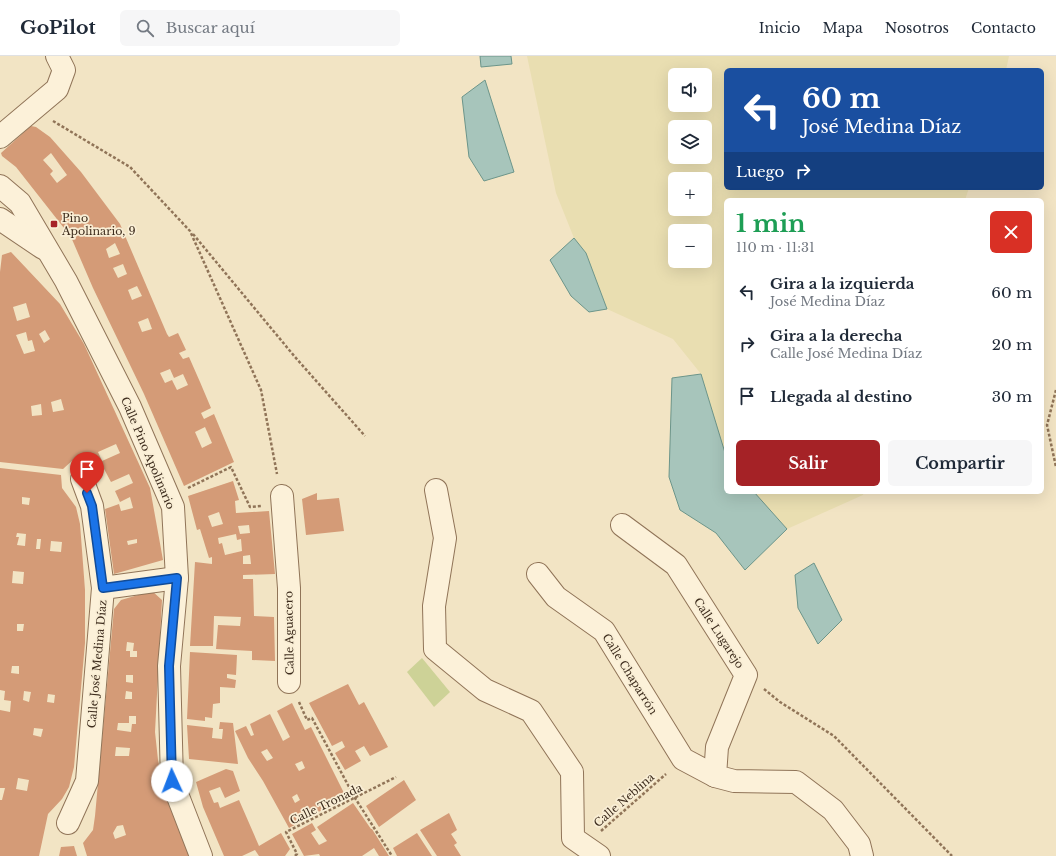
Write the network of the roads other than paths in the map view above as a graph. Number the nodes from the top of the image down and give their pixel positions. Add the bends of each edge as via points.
1 (57, 56) edge
2 (0, 137) edge
3 (0, 186) edge
4 (0, 218) edge
5 (51, 253) junction
6 (82, 479) dead end
7 (436, 490) dead end
8 (272, 501) road end
9 (622, 525) dead end
10 (538, 574) dead end
11 (177, 578) junction
12 (103, 588) junction
13 (289, 682) road end
14 (715, 776) junction
15 (68, 823) dead end
16 (591, 851) edge
17 (201, 856) edge
18 (862, 856) edge

1 - 2 street via 64,70 57,89
3 - 5 street, Calle Pino Apolinario via 20,204
4 - 5 street, Calle Pino Apolinario
5 - 11 street, Calle Pino Apolinario via 130,407 173,507
6 - 12 street, Calle José Medina Díaz via 92,506
7 - 16 street via 445,538 434,606 435,649 485,690 531,712 572,772 572,838
8 - 13 street, Calle Aguacero via 289,588
9 - 14 street, Calle Lugarejo via 676,565 746,675 717,747
10 - 14 street, Calle Chaparrón via 556,597 604,632 683,760
11 - 12 street
11 - 17 street, Calle Pino Apolinario via 169,666 172,781
12 - 15 street, Calle José Medina Díaz via 87,781
14 - 18 street via 734,780 796,782 833,810 859,844

